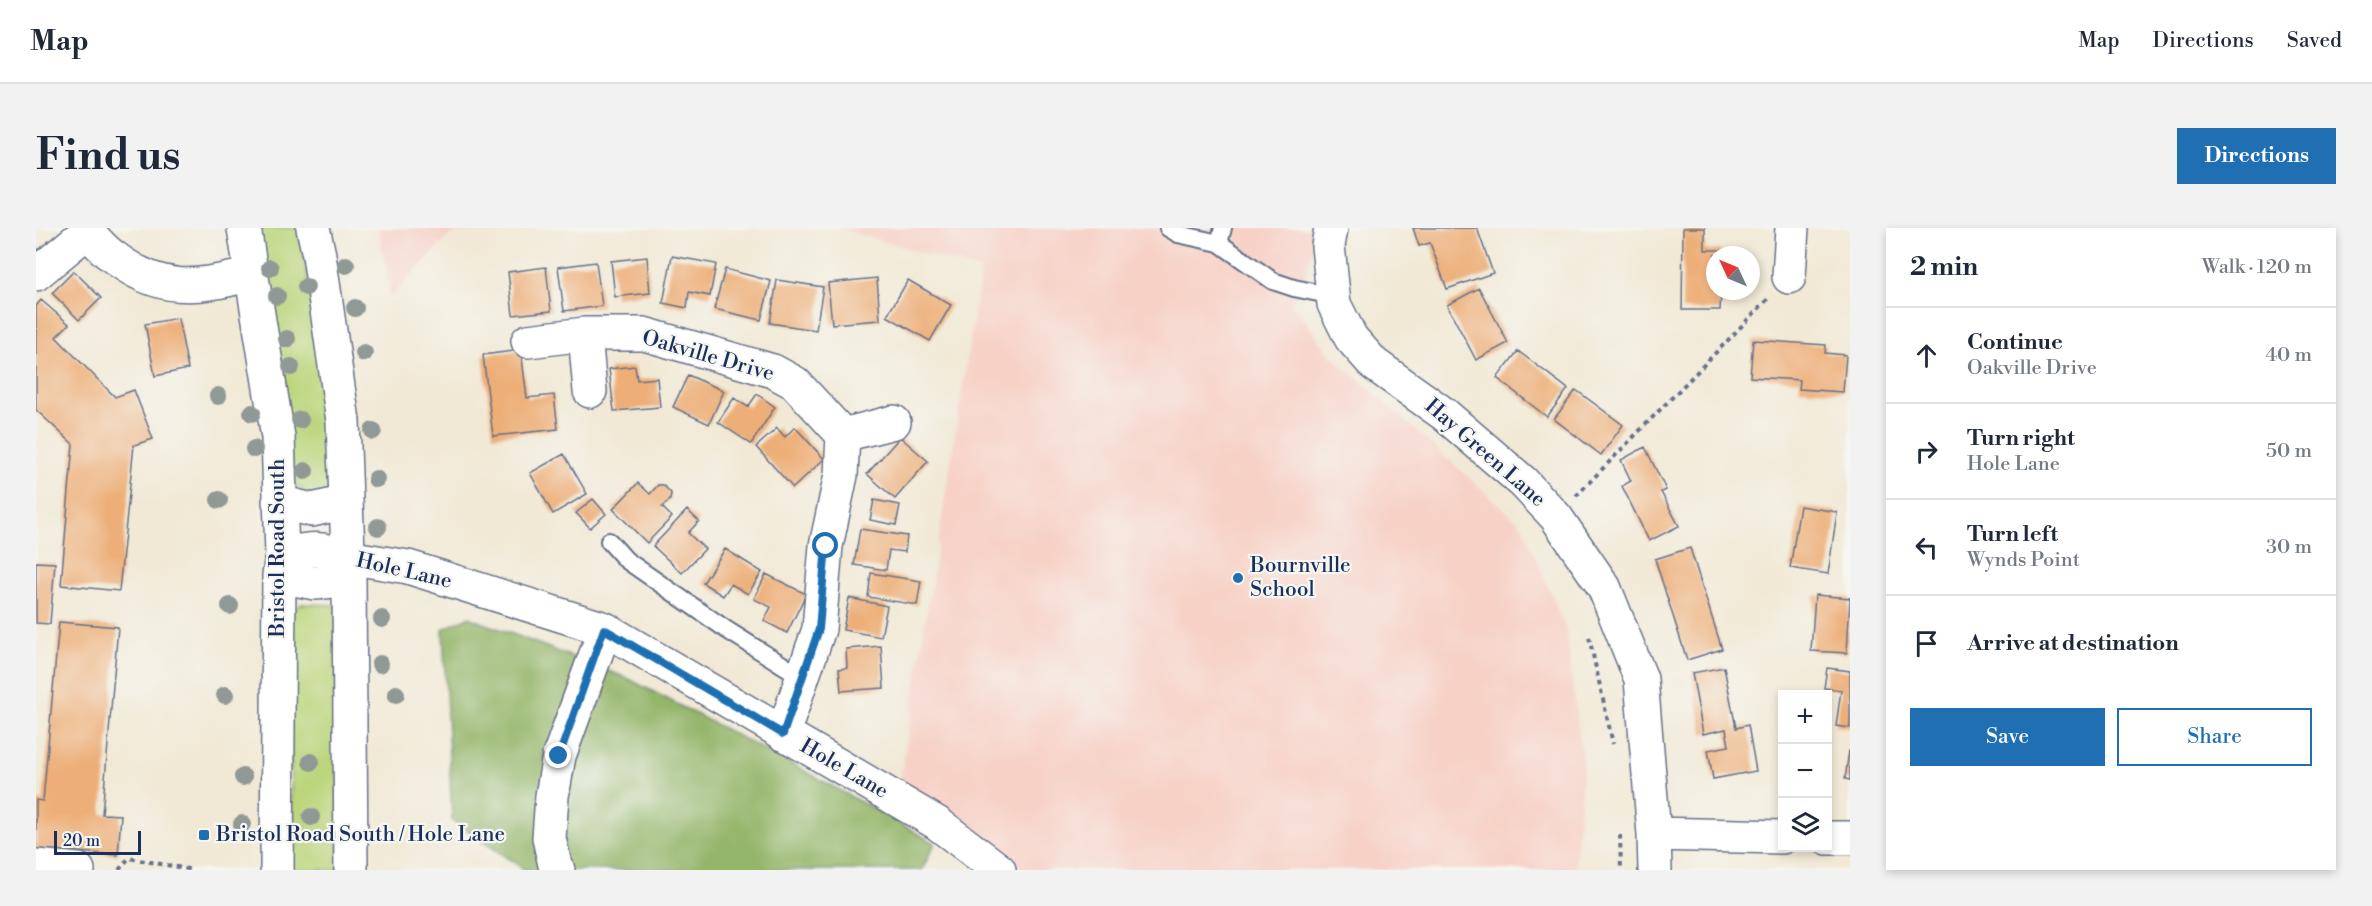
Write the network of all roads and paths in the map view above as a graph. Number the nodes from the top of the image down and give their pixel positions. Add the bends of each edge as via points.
1 (244, 228) edge
2 (313, 228) edge
3 (1168, 228) edge
4 (1331, 228) edge
5 (1792, 228) edge
6 (87, 230) edge
7 (1221, 236) edge
8 (36, 274) edge
9 (251, 274) junction
10 (1789, 277) joint
11 (1333, 296) junction
12 (585, 334) junction
13 (528, 340) dead end
14 (590, 391) dead end
15 (894, 422) dead end
16 (843, 435) junction
17 (279, 502) junction
18 (346, 502) junction
19 (1556, 517) junction
20 (609, 541) dead end
21 (280, 565) junction
22 (348, 568) junction
23 (604, 629) junction
24 (1587, 629) dead end
25 (802, 677) junction
26 (783, 734) junction
27 (1615, 751) dead end
28 (1620, 827) dead end
29 (1654, 834) junction
30 (1778, 837) edge
31 (1832, 838) edge
32 (1850, 838) edge
33 (36, 866) edge
34 (78, 870) edge
35 (120, 870) edge
36 (193, 870) edge
37 (277, 870) edge
38 (351, 870) edge
39 (558, 870) edge
40 (999, 870) edge
41 (1621, 870) edge
42 (1655, 870) edge

1 - 9 main road, Bristol Road South
2 - 18 main road via 343,421
3 - 7 lane via 1178,234
4 - 11 main road, Hay Green Lane via 1328,246
5 - 10 main road
6 - 8 main road
6 - 9 main road via 110,255 153,281 180,286
7 - 11 lane via 1273,281
9 - 17 main road, Bristol Road South via 279,437
10 - 19 path
11 - 19 main road, Hay Green Lane via 1351,338 1374,364 1444,414
12 - 13 main road, Oakville Drive
12 - 14 main road
12 - 16 main road, Oakville Drive via 644,334 773,371 795,383
15 - 16 main road
16 - 25 main road via 841,475 826,546 819,629
17 - 18 main road via 312,510
17 - 21 main road, Bristol Road South
18 - 22 main road
19 - 29 main road, Hay Green Lane via 1604,587 1641,679
20 - 25 lane via 626,560
21 - 22 main road, Hole Lane via 314,548 328,549
21 - 37 main road, Bristol Road South
22 - 23 main road, Hole Lane via 408,567
22 - 38 main road
23 - 26 main road, Hole Lane
23 - 39 main road via 559,756 549,838
24 - 27 path
25 - 26 main road
26 - 40 main road, Hole Lane via 937,823
28 - 41 path
29 - 30 main road
29 - 42 main road, Hay Green Lane
31 - 32 main road
33 - 34 main road
35 - 36 path via 129,858

